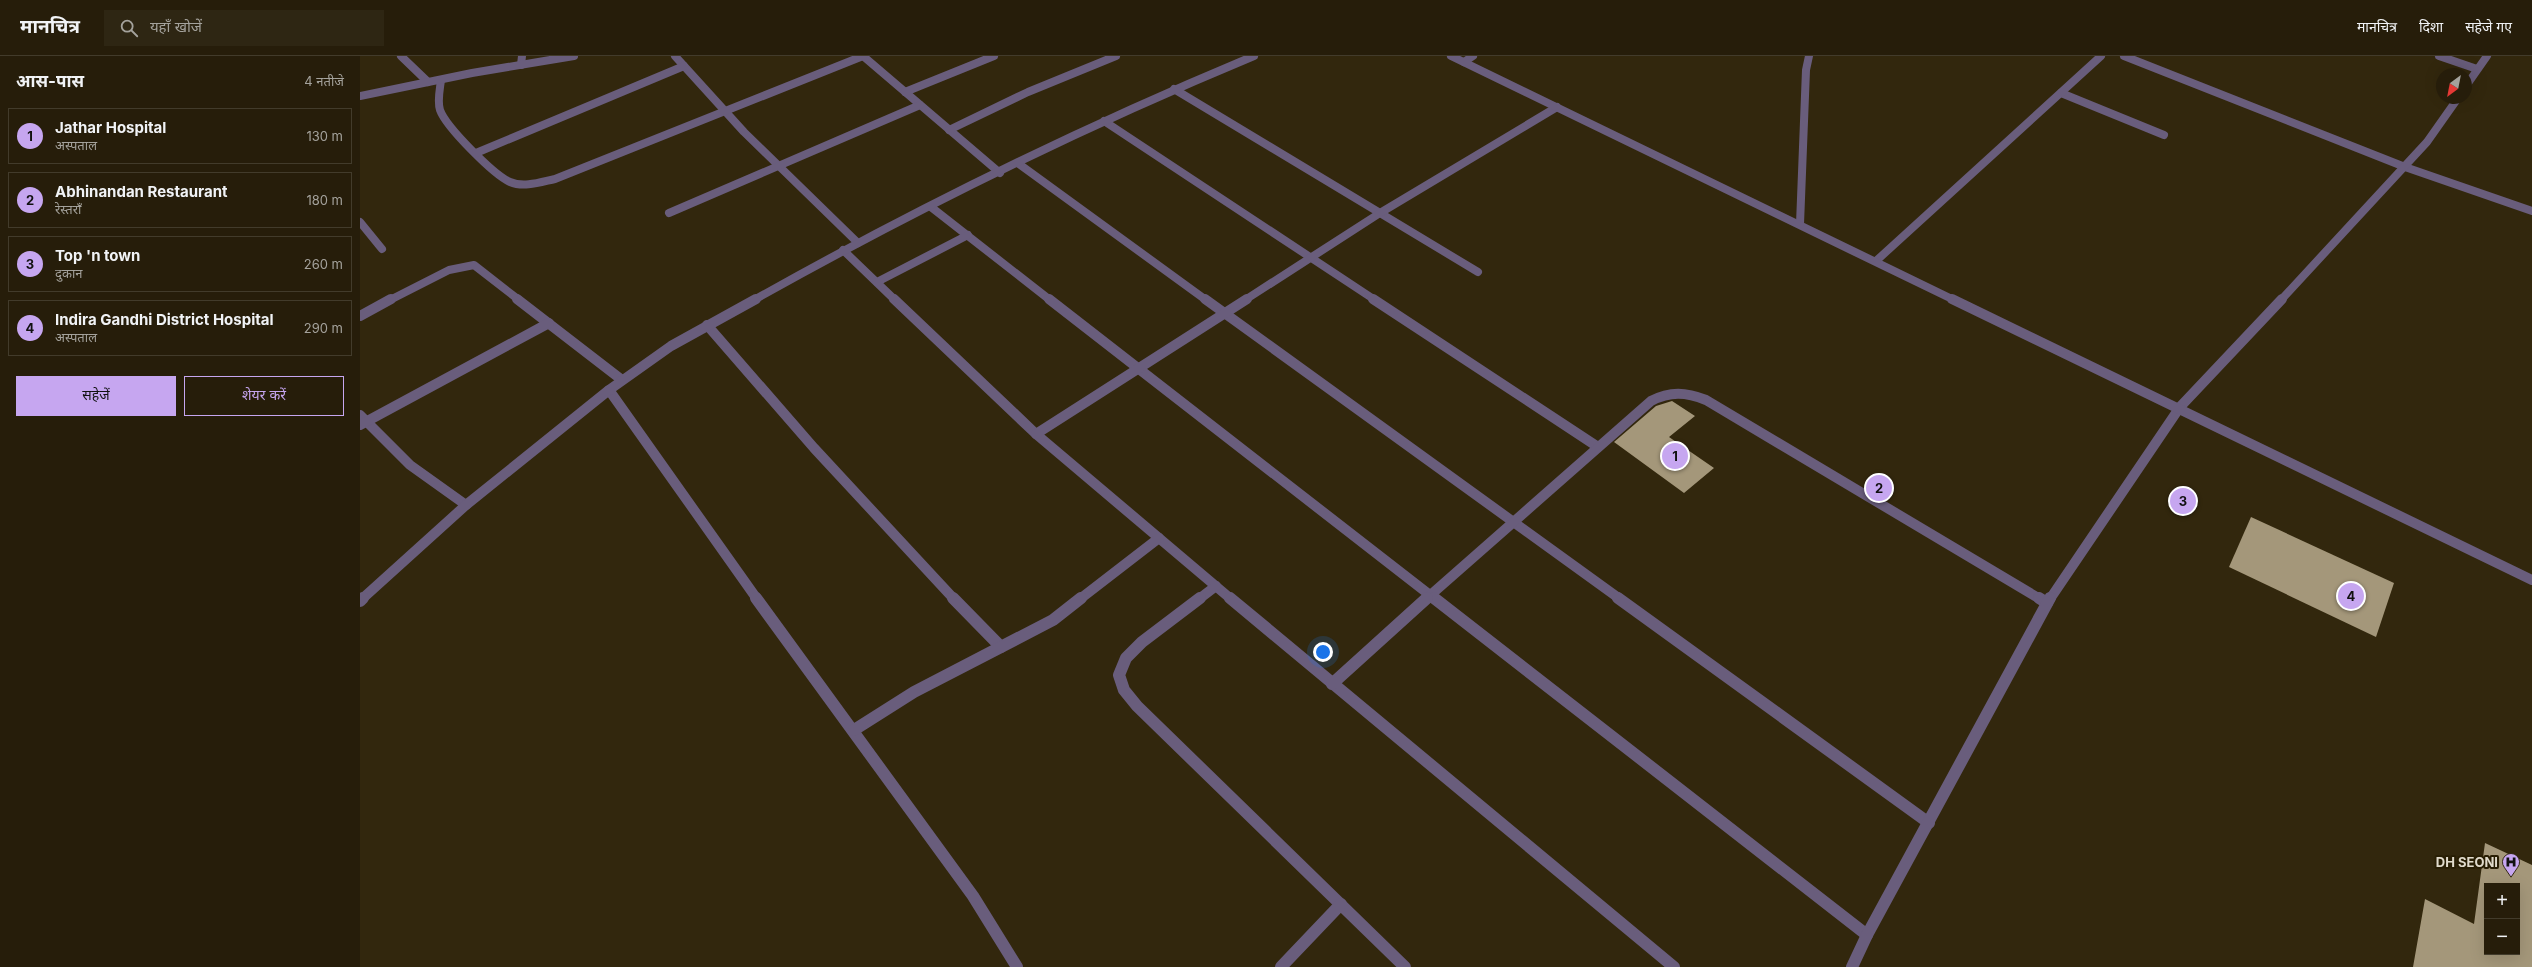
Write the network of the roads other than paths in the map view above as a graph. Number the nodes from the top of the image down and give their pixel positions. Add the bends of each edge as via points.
1 (401, 56) edge
2 (522, 56) edge
3 (574, 56) edge
4 (675, 56) edge
5 (863, 56) edge
6 (994, 56) edge
7 (1116, 56) edge
8 (1254, 56) edge
9 (1451, 56) edge
10 (1473, 56) edge
11 (1809, 56) edge
12 (2101, 56) edge
13 (2124, 56) edge
14 (2439, 56) edge
15 (2487, 56) edge
16 (1464, 62) junction
17 (521, 65) junction
18 (684, 66) junction
19 (2478, 69) junction
20 (2472, 78) edge
21 (441, 80) junction
22 (428, 82) junction
23 (1174, 88) junction
24 (905, 92) junction
25 (2061, 93) junction
26 (360, 96) edge
27 (2454, 104) edge
28 (920, 105) junction
29 (1557, 107) junction
30 (725, 111) junction
31 (1104, 121) junction
32 (949, 130) junction
33 (2164, 136) dead end
34 (476, 154) junction
35 (1019, 164) junction
36 (778, 165) junction
37 (2405, 167) junction
38 (1000, 173) junction
39 (931, 207) junction
40 (2532, 211) edge
41 (669, 213) dead end
42 (1380, 213) junction
43 (360, 222) edge
44 (1800, 224) junction
45 (968, 235) junction
46 (858, 243) junction
47 (382, 249) dead end
48 (843, 250) junction
49 (1310, 258) junction
50 (1876, 261) junction
51 (1478, 272) dead end
52 (877, 282) junction
53 (1226, 314) junction
54 (360, 316) edge
55 (549, 323) junction
56 (707, 325) junction
57 (1139, 369) junction
58 (622, 380) junction
59 (609, 390) junction
60 (2180, 407) junction
61 (362, 420) edge
62 (1036, 434) junction
63 (1598, 447) junction
64 (466, 505) junction
65 (1512, 521) junction
66 (1159, 538) junction
67 (2532, 580) edge
68 (1216, 586) junction
69 (1429, 596) junction
70 (360, 601) edge
71 (2047, 603) junction
72 (1001, 647) junction
73 (1332, 684) junction
74 (854, 730) junction
75 (1929, 823) junction
76 (1340, 904) junction
77 (1867, 934) junction
78 (1016, 967) edge
79 (1281, 967) edge
80 (1405, 967) edge
81 (1674, 967) edge
82 (1852, 967) edge

1 - 22 street
2 - 17 street
3 - 17 street
4 - 18 street
5 - 24 street
5 - 30 street
6 - 24 street
7 - 32 street via 1028,92
8 - 23 street
9 - 16 street
10 - 16 street
11 - 44 street via 1806,70
12 - 25 street
13 - 37 street
14 - 19 street
15 - 19 street
16 - 29 street
17 - 21 street
18 - 30 street
18 - 34 street
19 - 20 street
21 - 22 street
21 - 34 street via 440,111
22 - 26 street
23 - 31 street
23 - 42 street
24 - 28 street
25 - 33 street
25 - 50 street
27 - 37 street via 2427,142
28 - 32 street
28 - 36 street
29 - 42 street
29 - 44 street
30 - 34 street via 555,179 536,183 509,182 497,176
30 - 36 street
31 - 35 street
31 - 49 street
32 - 38 street
35 - 38 street
35 - 53 street
36 - 41 street
36 - 46 street
37 - 40 street
37 - 60 street
38 - 39 street
39 - 45 street
39 - 46 street
42 - 49 street
42 - 51 street
43 - 47 street
44 - 50 street
45 - 52 street
45 - 57 street
46 - 48 street
48 - 52 street
48 - 56 street
49 - 53 street
49 - 63 street
50 - 60 street
52 - 62 street
53 - 57 street
53 - 65 street
54 - 55 street via 440,275 468,265 480,268
55 - 58 street
55 - 61 street
56 - 58 street
56 - 72 street via 791,425 927,572
57 - 62 street
57 - 69 street
58 - 59 street
59 - 64 street
59 - 74 street via 771,619
60 - 67 street
60 - 71 street
61 - 64 street via 410,465
62 - 66 street
63 - 65 street
63 - 71 street via 1660,396 1679,392 1696,395
64 - 70 street
65 - 69 street
65 - 75 street
66 - 68 street
66 - 72 street via 1053,620
68 - 73 street
68 - 76 street via 1142,642 1126,658 1119,675 1124,690 1137,706
69 - 73 street
69 - 77 street
71 - 75 street
72 - 74 street via 914,692
73 - 81 street
74 - 78 street via 973,896
75 - 77 street
76 - 79 street
76 - 80 street
77 - 82 street

